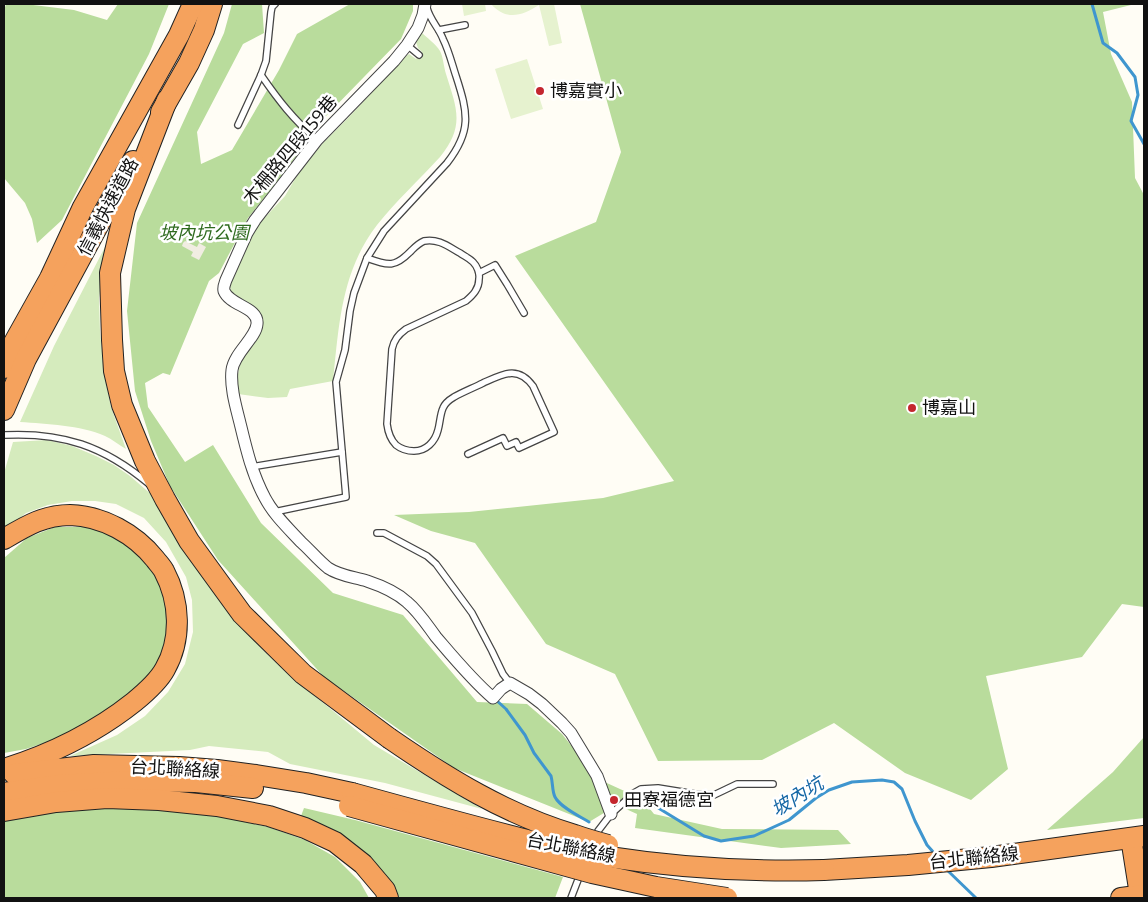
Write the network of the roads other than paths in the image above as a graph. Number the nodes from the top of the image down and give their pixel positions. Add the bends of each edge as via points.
1 (193, 4) edge
2 (212, 4) edge
3 (275, 4) edge
4 (425, 4) edge
5 (465, 25) dead end
6 (438, 30) junction
7 (407, 45) junction
8 (418, 55) dead end
9 (261, 75) junction
10 (167, 100) junction
11 (238, 125) dead end
12 (317, 140) junction
13 (367, 258) junction
14 (479, 273) junction
15 (524, 313) dead end
16 (8, 353) edge
17 (4, 368) edge
18 (4, 410) edge
19 (4, 435) edge
20 (342, 452) junction
21 (468, 454) dead end
22 (251, 467) junction
23 (165, 499) junction
24 (274, 512) junction
25 (377, 533) dead end
26 (4, 539) edge
27 (510, 683) junction
28 (4, 769) edge
29 (4, 776) edge
30 (773, 784) dead end
31 (4, 793) edge
32 (350, 799) junction
33 (4, 811) edge
34 (611, 814) junction
35 (1138, 837) edge
36 (588, 856) dead end
37 (584, 864) dead end
38 (824, 870) junction
39 (1135, 896) edge
40 (388, 898) edge
41 (571, 898) edge
42 (727, 898) edge

1 - 16 highway, 信義快速道路
2 - 10 highway, 信義快速道路 via 189,63
3 - 9 lane
4 - 6 lane
4 - 7 street, 木柵路四段159巷 via 418,28
5 - 6 lane
6 - 13 lane via 466,110 463,137 447,164 384,231
7 - 8 lane
7 - 12 street, 木柵路四段159巷
9 - 11 lane
9 - 12 lane via 299,125
10 - 18 highway, 信義快速道路 via 26,359
10 - 23 highway via 125,209 110,273 114,370 122,405
12 - 22 street, 木柵路四段159巷 via 255,220 224,287 232,300 252,312 257,323 232,369 236,409
13 - 14 lane via 393,264 417,244 434,240 472,261
13 - 20 lane via 354,293 336,382
14 - 15 lane via 495,265
14 - 21 lane via 480,281 474,295 406,329 394,342 388,432 397,446 412,452 420,451 434,440 443,407 448,401 503,374 512,373 520,375 533,386 554,432 519,448 516,442 507,446 503,438
16 - 17 highway, 信義快速道路
19 - 23 lane via 53,436 96,449 136,474
20 - 22 lane
20 - 24 lane via 346,497
22 - 24 street, 木柵路四段159巷
23 - 38 highway, bridge via 189,540 242,614 303,674 425,763 473,792 563,832 604,844 730,864
24 - 27 street, 木柵路四段159巷 via 329,568 391,590 408,602 493,698
25 - 27 lane via 384,533 436,564 472,613
26 - 28 highway via 29,524 71,515 98,520 126,532 147,549 164,570 174,597 178,628 173,654 146,693 120,713 61,748
27 - 34 street via 542,704 571,733 597,776
29 - 32 highway, 台北聯絡線 via 94,766 179,767 306,783
30 - 34 lane via 738,784 714,794 641,789
31 - 32 highway, 台北聯絡線 via 102,782 196,782
32 - 38 highway, 台北聯絡線, bridge via 608,857 723,870
32 - 42 highway, 台北聯絡線, bridge via 592,873
33 - 40 highway via 106,798 217,806 269,816 335,842 363,864
34 - 36 lane via 598,831
35 - 38 highway, 台北聯絡線 via 991,857
35 - 39 highway
37 - 41 lane

